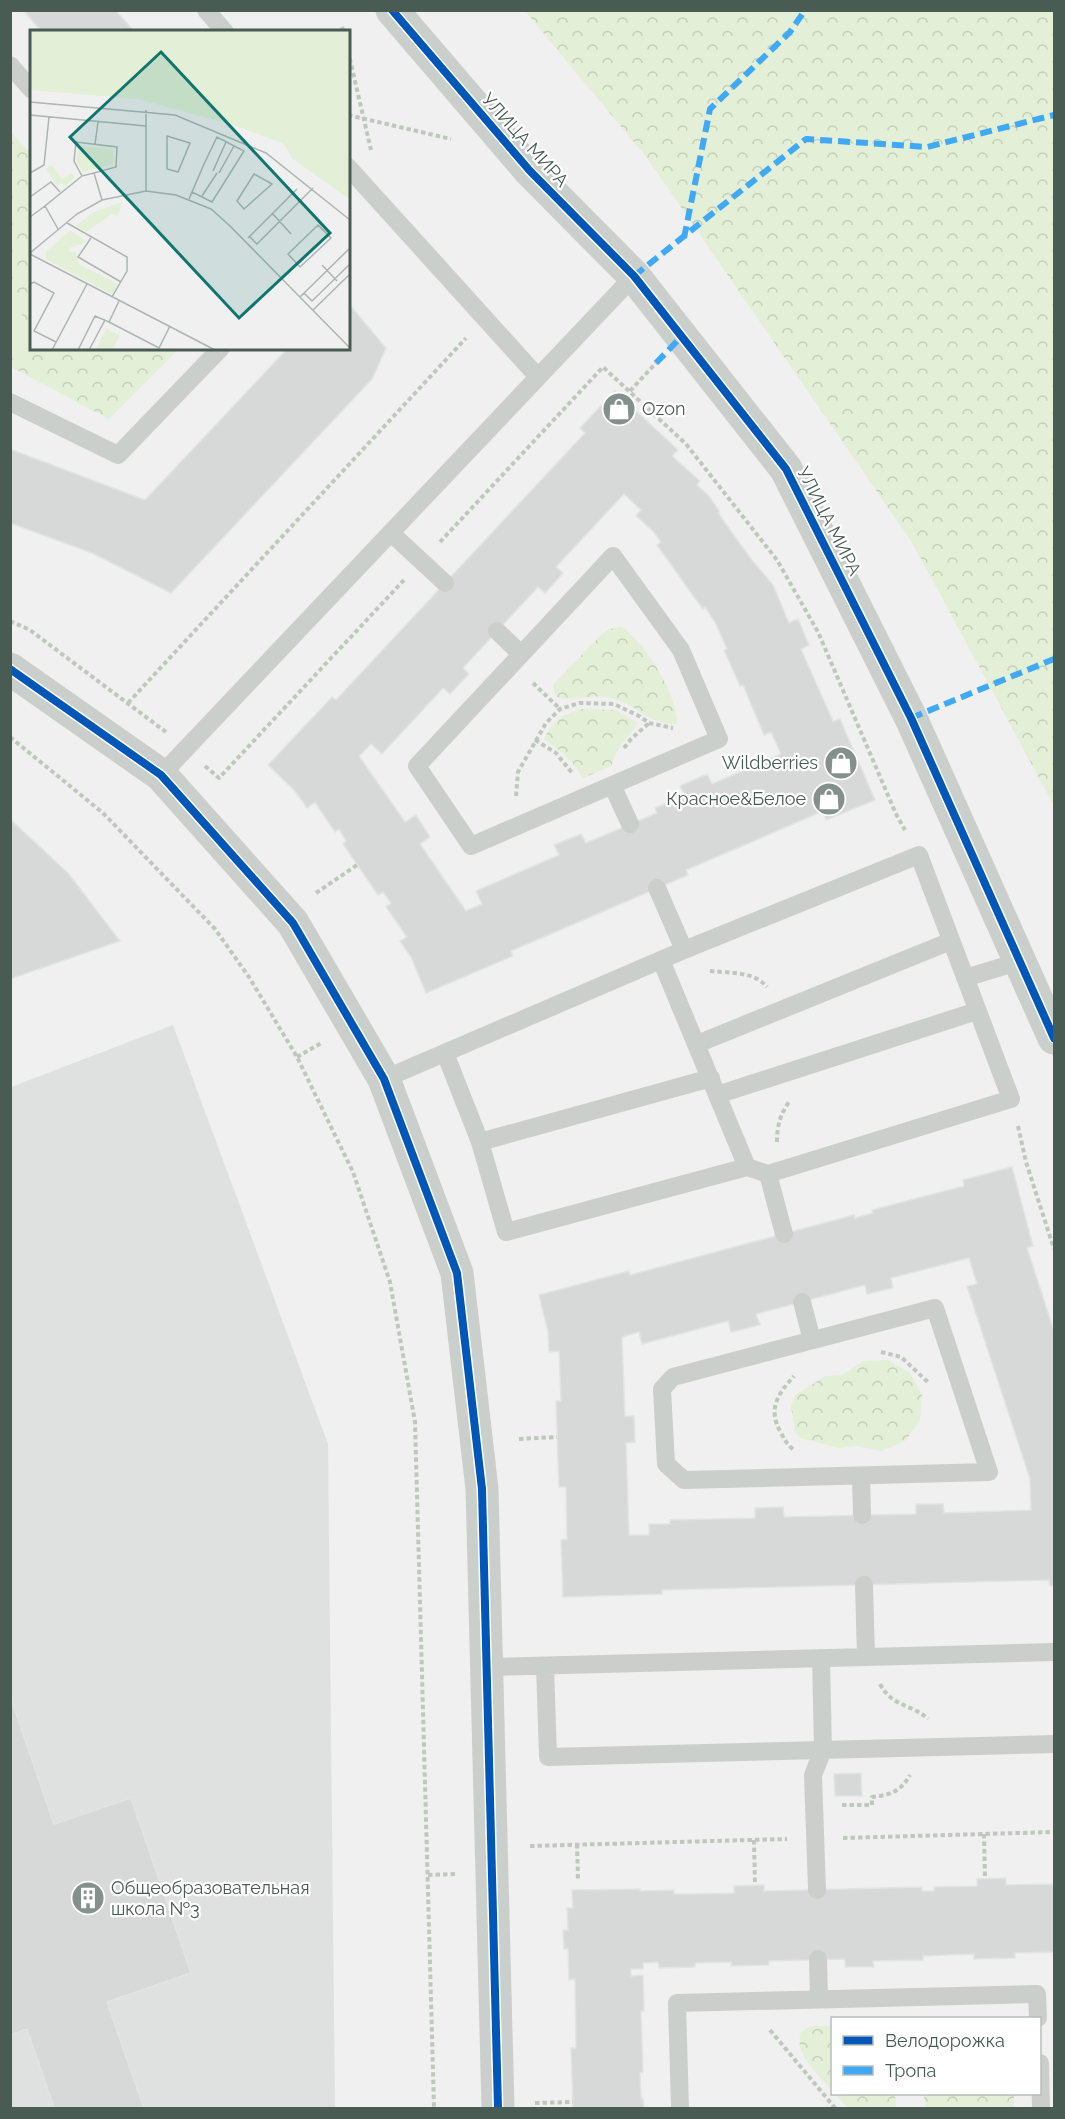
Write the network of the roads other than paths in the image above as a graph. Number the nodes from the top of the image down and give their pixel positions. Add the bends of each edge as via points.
1 (206, 10) edge
2 (392, 10) edge
3 (223, 30) edge
4 (10, 65) edge
5 (30, 88) edge
6 (350, 169) edge
7 (634, 276) junction
8 (219, 350) edge
9 (538, 377) junction
10 (10, 402) edge
11 (391, 533) junction
12 (445, 583) dead end
13 (497, 631) dead end
14 (517, 659) junction
15 (10, 669) edge
16 (161, 775) junction
17 (612, 785) junction
18 (630, 824) dead end
19 (657, 888) dead end
20 (951, 941) junction
21 (684, 950) junction
22 (661, 960) junction
23 (1021, 961) junction
24 (965, 978) junction
25 (977, 1011) junction
26 (1054, 1038) edge
27 (697, 1044) junction
28 (445, 1053) junction
29 (384, 1079) junction
30 (714, 1086) junction
31 (480, 1142) junction
32 (747, 1167) junction
33 (773, 1173) junction
34 (784, 1234) dead end
35 (802, 1302) dead end
36 (812, 1341) junction
37 (861, 1476) junction
38 (862, 1515) dead end
39 (864, 1585) dead end
40 (1054, 1652) edge
41 (870, 1657) junction
42 (820, 1658) junction
43 (545, 1666) junction
44 (487, 1667) junction
45 (1054, 1744) edge
46 (823, 1750) junction
47 (817, 1890) dead end
48 (819, 1959) dead end
49 (819, 1999) junction
50 (1038, 2017) edge
51 (498, 2109) edge
52 (680, 2109) edge

1 - 3 lane
2 - 7 street, УЛИЦА МИРА via 530,171
4 - 5 lane
6 - 9 lane
7 - 9 lane
7 - 23 street, УЛИЦА МИРА via 786,469 911,718
8 - 10 lane via 118,455
9 - 11 lane
11 - 12 lane
11 - 16 lane
13 - 14 lane
14 - 17 lane via 417,766 471,846
14 - 17 lane via 613,556 681,650 719,739
15 - 16 street
16 - 29 street via 293,923
17 - 18 lane
19 - 21 lane
20 - 21 lane via 919,855
20 - 24 lane
20 - 27 lane
21 - 22 lane
22 - 27 lane
22 - 28 lane
23 - 24 lane
23 - 26 street, УЛИЦА МИРА
24 - 25 lane
25 - 30 lane via 796,1069
25 - 33 lane via 1011,1099
27 - 30 lane
28 - 29 lane
28 - 31 lane
29 - 44 street via 458,1273 483,1490
30 - 31 lane
30 - 32 lane
31 - 32 lane via 506,1233
32 - 33 lane
33 - 34 lane
35 - 36 lane
36 - 37 lane via 935,1308 989,1472
36 - 37 lane via 673,1377 662,1389 666,1464 684,1480
37 - 38 lane
39 - 41 lane
40 - 41 lane
41 - 42 lane
42 - 43 lane
42 - 46 lane
43 - 44 lane
43 - 46 lane via 548,1757
44 - 51 street
45 - 46 lane
46 - 47 lane via 813,1774
48 - 49 lane
49 - 50 lane via 1037,1994
49 - 52 lane via 677,2003

